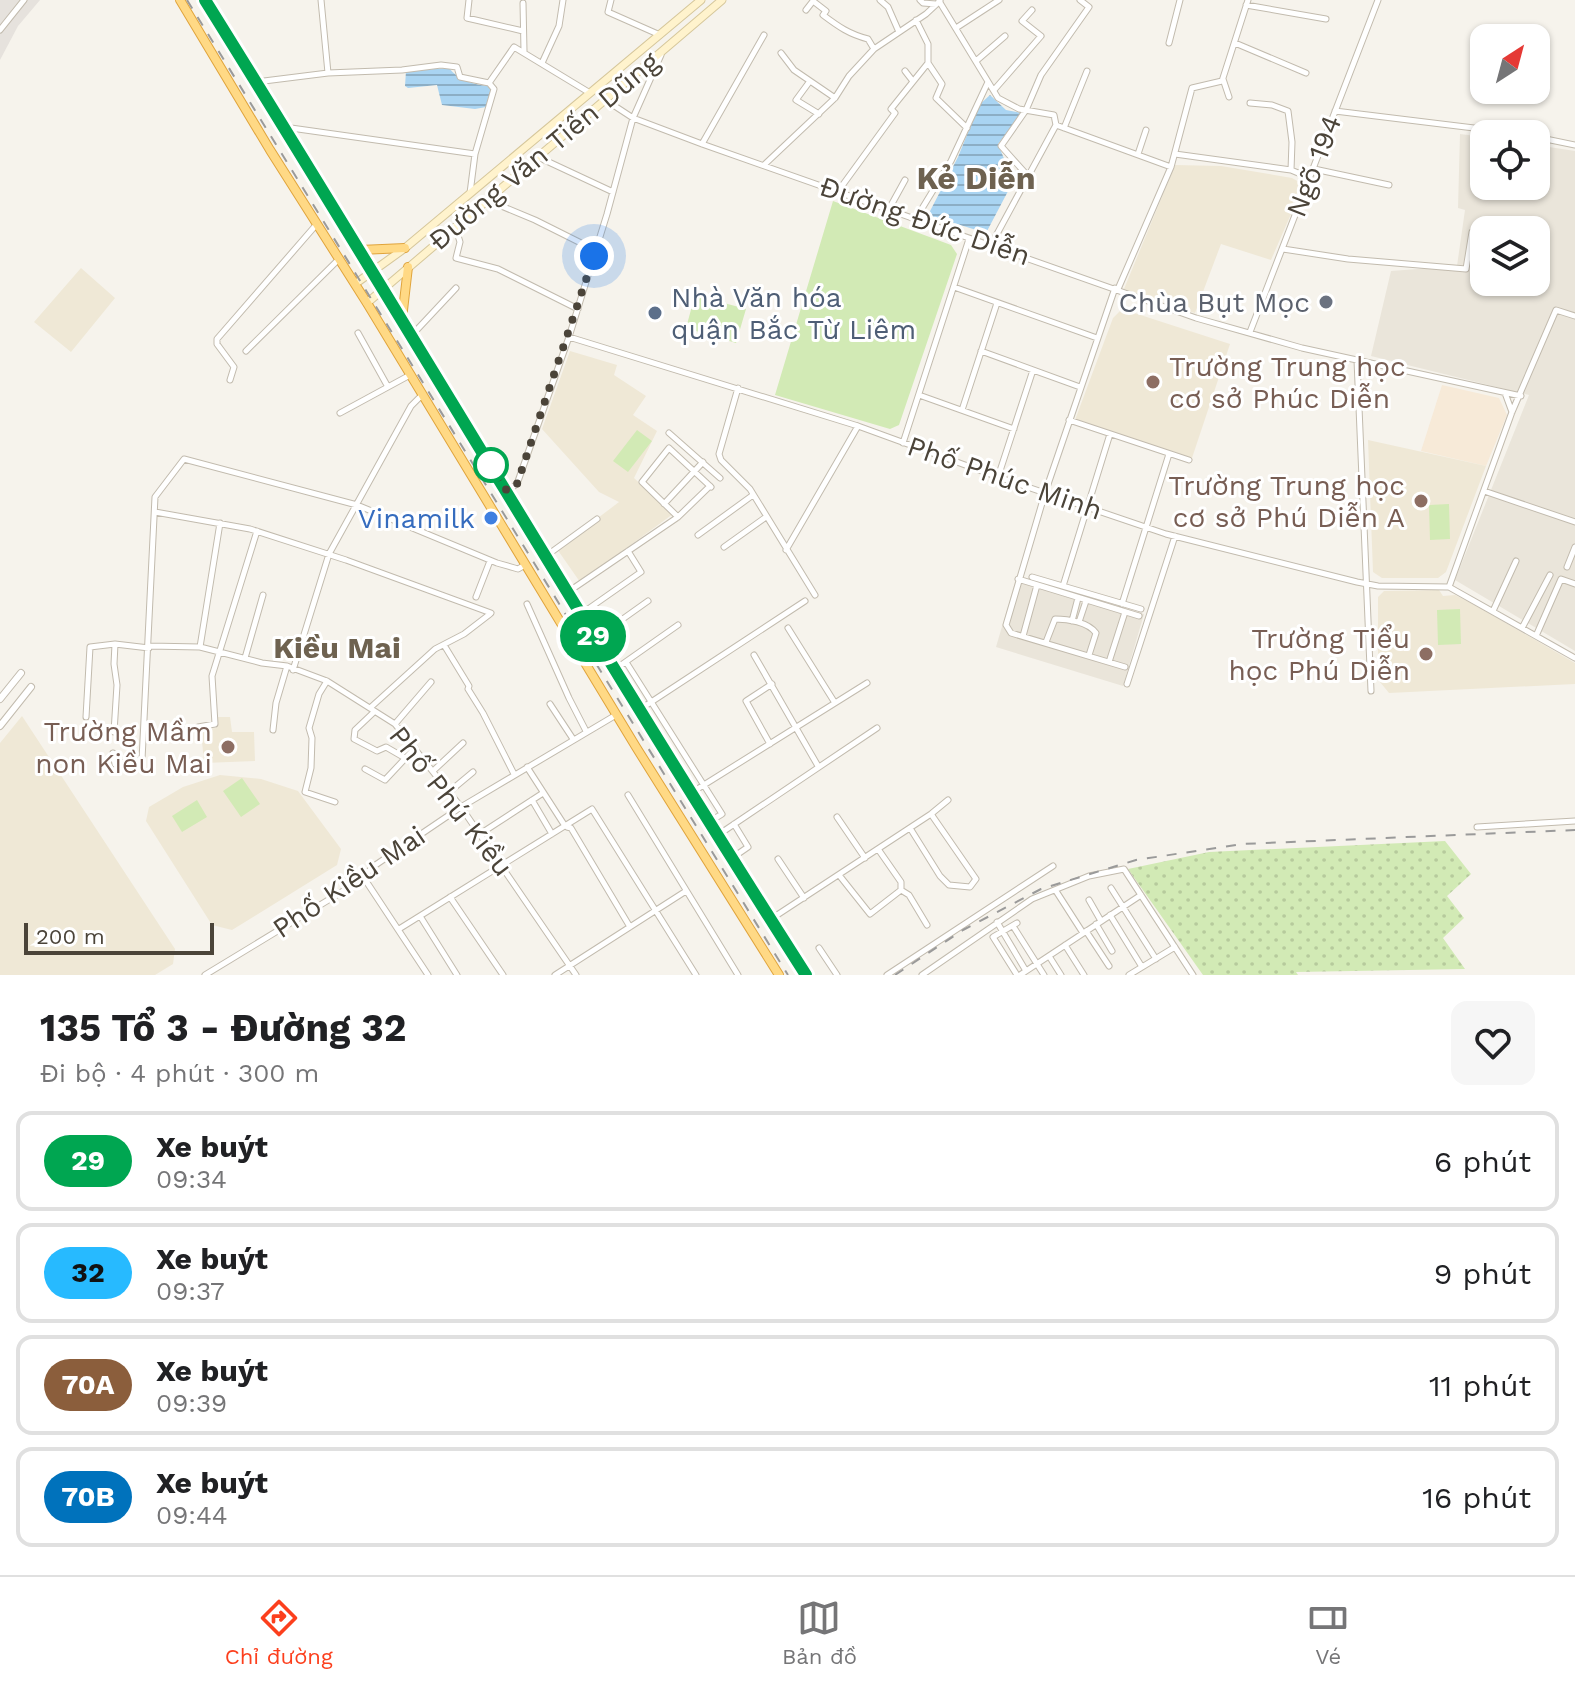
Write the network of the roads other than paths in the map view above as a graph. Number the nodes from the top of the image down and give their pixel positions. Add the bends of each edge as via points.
1 (24, 0) edge
2 (180, 0) edge
3 (205, 0) edge
4 (321, 0) edge
5 (469, 0) edge
6 (563, 0) edge
7 (611, 0) edge
8 (722, 0) edge
9 (813, 0) edge
10 (880, 0) edge
11 (920, 0) edge
12 (999, 0) edge
13 (1080, 0) edge
14 (1180, 0) edge
15 (1378, 0) edge
16 (696, 2) edge
17 (938, 2) edge
18 (1247, 2) edge
19 (523, 3) dead end
20 (806, 10) dead end
21 (1032, 10) dead end
22 (1326, 19) dead end
23 (916, 20) junction
24 (956, 28) junction
25 (0, 30) edge
26 (523, 31) junction
27 (899, 32) junction
28 (660, 35) junction
29 (764, 35) dead end
30 (1005, 36) dead end
31 (1236, 40) junction
32 (1169, 43) dead end
33 (874, 49) junction
34 (663, 50) junction
35 (524, 52) junction
36 (781, 53) dead end
37 (976, 61) junction
38 (542, 63) junction
39 (928, 63) junction
40 (905, 71) dead end
41 (1087, 71) dead end
42 (328, 73) junction
43 (1306, 73) dead end
44 (1223, 78) junction
45 (912, 80) junction
46 (810, 81) junction
47 (988, 81) junction
48 (256, 82) junction
49 (489, 83) junction
50 (994, 90) junction
51 (590, 93) junction
52 (1229, 97) dead end
53 (835, 98) junction
54 (604, 99) junction
55 (1250, 103) dead end
56 (1026, 110) junction
57 (1335, 111) junction
58 (819, 114) junction
59 (633, 118) junction
60 (1056, 125) junction
61 (284, 127) junction
62 (967, 128) junction
63 (1064, 128) junction
64 (1470, 128) edge
65 (1146, 130) dead end
66 (1550, 140) edge
67 (702, 144) junction
68 (1575, 145) edge
69 (475, 154) junction
70 (1138, 154) junction
71 (1175, 154) junction
72 (538, 157) junction
73 (764, 166) junction
74 (1171, 167) junction
75 (1314, 169) junction
76 (1291, 170) junction
77 (1028, 176) junction
78 (1310, 178) junction
79 (905, 180) dead end
80 (1389, 185) dead end
81 (839, 190) junction
82 (613, 192) junction
83 (470, 194) junction
84 (487, 200) junction
85 (889, 209) junction
86 (915, 220) junction
87 (317, 224) junction
88 (455, 226) junction
89 (969, 239) junction
90 (1470, 244) edge
91 (991, 245) junction
92 (405, 248) junction
93 (1283, 249) junction
94 (360, 250) junction
95 (596, 250) junction
96 (339, 259) junction
97 (408, 267) junction
98 (372, 272) junction
99 (355, 284) junction
100 (954, 287) junction
101 (456, 288) dead end
102 (1117, 289) junction
103 (384, 290) junction
104 (367, 303) junction
105 (997, 303) junction
106 (578, 309) junction
107 (1575, 316) edge
108 (402, 319) junction
109 (1250, 332) junction
110 (358, 333) dead end
111 (411, 336) junction
112 (569, 337) junction
113 (1097, 338) junction
114 (246, 351) dead end
115 (981, 351) junction
116 (1357, 360) junction
117 (1033, 370) junction
118 (410, 375) junction
119 (230, 380) dead end
120 (388, 387) junction
121 (1080, 387) junction
122 (738, 388) junction
123 (1505, 393) junction
124 (422, 395) junction
125 (919, 395) junction
126 (1521, 396) junction
127 (962, 410) junction
128 (1512, 412) junction
129 (340, 413) dead end
130 (1069, 420) junction
131 (858, 426) junction
132 (1014, 429) junction
133 (669, 433) dead end
134 (1110, 434) junction
135 (903, 443) junction
136 (1169, 454) junction
137 (1189, 460) dead end
138 (703, 462) junction
139 (695, 471) junction
140 (998, 477) junction
141 (720, 478) dead end
142 (507, 491) junction
143 (1484, 491) junction
144 (1045, 493) junction
145 (753, 495) junction
146 (664, 504) junction
147 (357, 505) junction
148 (1086, 507) junction
149 (155, 512) junction
150 (678, 517) junction
151 (766, 517) junction
152 (597, 519) dead end
153 (1575, 522) edge
154 (220, 523) junction
155 (1147, 527) junction
156 (257, 531) junction
157 (698, 535) dead end
158 (1175, 536) junction
159 (724, 547) dead end
160 (1575, 547) edge
161 (786, 550) junction
162 (628, 551) junction
163 (329, 554) junction
164 (545, 557) junction
165 (490, 561) junction
166 (1516, 561) dead end
167 (526, 565) junction
168 (1567, 567) dead end
169 (1550, 575) dead end
170 (1032, 577) dead end
171 (1018, 579) junction
172 (1366, 584) junction
173 (1575, 584) edge
174 (1037, 585) junction
175 (1063, 586) junction
176 (1449, 587) junction
177 (567, 593) junction
178 (263, 595) dead end
179 (815, 595) dead end
180 (476, 597) dead end
181 (1078, 598) junction
182 (648, 601) dead end
183 (805, 601) dead end
184 (1086, 601) junction
185 (527, 604) dead end
186 (1122, 604) junction
187 (1493, 611) junction
188 (1125, 612) junction
189 (582, 618) junction
190 (1072, 621) junction
191 (1079, 623) junction
192 (678, 625) dead end
193 (788, 628) dead end
194 (1522, 628) junction
195 (568, 632) junction
196 (1023, 636) junction
197 (1536, 636) junction
198 (595, 639) junction
199 (1046, 642) junction
200 (115, 644) junction
201 (444, 645) junction
202 (149, 647) junction
203 (200, 647) junction
204 (220, 653) junction
205 (754, 655) dead end
206 (1089, 656) junction
207 (245, 658) junction
208 (1575, 658) edge
209 (626, 662) junction
210 (1109, 662) junction
211 (1125, 667) dead end
212 (290, 668) junction
213 (613, 670) junction
214 (21, 673) dead end
215 (327, 681) junction
216 (431, 682) dead end
217 (867, 683) dead end
218 (772, 684) junction
219 (1127, 684) dead end
220 (31, 687) dead end
221 (1371, 691) dead end
222 (0, 699) edge
223 (650, 702) junction
224 (835, 703) junction
225 (550, 704) dead end
226 (372, 710) junction
227 (638, 711) junction
228 (617, 714) junction
229 (86, 717) dead end
230 (395, 724) junction
231 (0, 726) edge
232 (198, 727) dead end
233 (797, 728) junction
234 (877, 728) dead end
235 (273, 730) dead end
236 (586, 731) junction
237 (114, 732) dead end
238 (573, 739) junction
239 (463, 743) dead end
240 (770, 744) junction
241 (415, 748) junction
242 (113, 753) dead end
243 (405, 758) junction
244 (818, 766) junction
245 (527, 767) junction
246 (365, 769) dead end
247 (433, 771) junction
248 (473, 772) dead end
249 (514, 774) junction
250 (703, 786) junction
251 (449, 792) junction
252 (543, 793) junction
253 (690, 793) junction
254 (628, 795) dead end
255 (532, 800) junction
256 (948, 800) dead end
257 (335, 802) dead end
258 (461, 807) junction
259 (931, 814) junction
260 (837, 817) dead end
261 (1575, 821) edge
262 (709, 822) junction
263 (734, 824) junction
264 (566, 826) junction
265 (1477, 827) dead end
266 (910, 828) junction
267 (480, 834) junction
268 (552, 834) junction
269 (717, 836) junction
270 (878, 849) junction
271 (732, 858) junction
272 (865, 858) junction
273 (778, 859) dead end
274 (502, 866) junction
275 (1053, 866) dead end
276 (839, 875) junction
277 (364, 878) junction
278 (1111, 888) dead end
279 (901, 890) junction
280 (686, 891) junction
281 (1056, 891) junction
282 (1141, 895) junction
283 (450, 897) junction
284 (804, 898) junction
285 (1089, 900) dead end
286 (1123, 906) junction
287 (654, 911) junction
288 (1110, 915) junction
289 (420, 916) junction
290 (770, 919) junction
291 (997, 922) junction
292 (1098, 923) junction
293 (927, 925) dead end
294 (630, 927) junction
295 (399, 929) junction
296 (1002, 931) junction
297 (1085, 932) junction
298 (1065, 945) junction
299 (1175, 947) junction
300 (819, 948) dead end
301 (1112, 951) dead end
302 (1049, 956) junction
303 (1156, 959) junction
304 (1037, 964) junction
305 (570, 966) junction
306 (1109, 966) dead end
307 (1142, 967) junction
308 (1191, 973) edge
309 (1021, 974) edge
310 (205, 975) edge
311 (428, 975) edge
312 (457, 975) edge
313 (503, 975) edge
314 (555, 975) edge
315 (576, 975) edge
316 (696, 975) edge
317 (738, 975) edge
318 (779, 975) edge
319 (806, 975) edge
320 (837, 975) edge
321 (887, 975) edge
322 (922, 975) edge
323 (1044, 975) edge
324 (1061, 975) edge
325 (1084, 975) edge
326 (1129, 975) edge
327 (1184, 975) edge

1 - 25 street
2 - 87 highway
3 - 48 highway
4 - 42 street
5 - 26 street via 467,18
6 - 38 street via 559,26
7 - 28 street via 608,12
8 - 34 main road, Đường Văn Tiến Dũng
9 - 20 street
9 - 33 street via 826,11 823,15 848,34 868,39
10 - 27 street
11 - 17 street
12 - 24 street
13 - 56 street via 1089,7 1041,75
14 - 32 street
15 - 57 street, Ngõ 194
16 - 28 main road, Đường Văn Tiến Dũng
17 - 23 street
17 - 24 street
18 - 22 street
18 - 31 street
19 - 26 street
21 - 50 street via 1022,21 1041,36
23 - 27 street
23 - 39 street via 928,44
24 - 37 street
26 - 35 street
27 - 33 street
28 - 51 main road, Đường Văn Tiến Dũng
29 - 67 street
30 - 37 street
31 - 43 street
31 - 44 street
33 - 53 street
34 - 54 main road, Đường Văn Tiến Dũng
34 - 59 street
35 - 38 street
35 - 49 street via 514,47
36 - 46 street
37 - 47 street
38 - 51 street
39 - 45 street
39 - 62 street via 942,84 936,98
40 - 45 street
41 - 63 street
42 - 48 street
42 - 49 street via 441,65 457,67 460,77
44 - 52 street
44 - 71 street via 1192,88
45 - 81 street via 891,109 895,113
46 - 53 street
46 - 58 street via 796,100
47 - 50 street
47 - 62 street
48 - 61 highway
49 - 69 street via 494,89
50 - 56 street via 998,98
51 - 83 main road, Đường Văn Tiến Dũng
53 - 58 street
54 - 59 street, Đường Đức Diễn
54 - 72 main road, Đường Văn Tiến Dũng
55 - 76 street via 1288,111
56 - 60 street via 1054,115
56 - 77 street via 1001,146
57 - 64 street
57 - 75 street, Ngõ 194
58 - 73 street
59 - 67 street, Đường Đức Diễn
59 - 82 street
60 - 63 street
60 - 77 street
61 - 69 street
61 - 94 highway
62 - 86 street
63 - 70 street
65 - 70 street
66 - 68 street
67 - 73 street, Đường Đức Diễn
69 - 83 street
70 - 74 street
71 - 74 street
71 - 76 street
72 - 82 street
72 - 84 main road, Đường Văn Tiến Dũng
73 - 81 street, Đường Đức Diễn
74 - 102 street
75 - 78 street, Ngõ 194
75 - 80 street
76 - 78 street
77 - 91 street
78 - 93 street, Ngõ 194
79 - 85 street
81 - 85 street, Đường Đức Diễn
82 - 95 street
83 - 92 main road, Đường Văn Tiến Dũng
84 - 88 main road, Đường Văn Tiến Dũng
84 - 95 street
85 - 86 street, Đường Đức Diễn
86 - 89 street, Đường Đức Diễn
87 - 96 highway
87 - 119 street via 217,339 234,367
88 - 97 main road, Đường Văn Tiến Dũng
88 - 106 street via 460,242 456,258 498,269
89 - 91 street, Đường Đức Diễn
89 - 100 street
90 - 93 street via 1466,269
91 - 102 street, Đường Đức Diễn
92 - 94 highway
92 - 98 main road, Đường Văn Tiến Dũng
93 - 109 street, Ngõ 194
94 - 98 highway
95 - 106 street
96 - 99 highway
96 - 114 street
97 - 103 main road, Đường Văn Tiến Dũng
97 - 108 highway
98 - 99 main road, Đường Văn Tiến Dũng
98 - 103 highway
99 - 104 highway
100 - 105 street
100 - 125 street
101 - 111 street
102 - 109 street, Đường Đức Diễn
102 - 113 street
103 - 104 main road, Đường Văn Tiến Dũng
103 - 108 highway
104 - 118 highway
105 - 113 street
105 - 115 street
106 - 112 street
107 - 126 street via 1556,310
108 - 111 highway
109 - 116 street, Đường Đức Diễn
110 - 120 street
111 - 142 highway
112 - 122 street, Phố Phúc Minh
112 - 142 street via 517,484
113 - 121 street
115 - 117 street
115 - 127 street
116 - 123 street, Đường Đức Diễn
116 - 172 street
117 - 121 street
117 - 132 street
118 - 120 street
118 - 124 highway
120 - 129 street
121 - 130 street
122 - 131 street, Phố Phúc Minh
122 - 145 street via 719,454
123 - 126 street, Đường Đức Diễn
123 - 128 street
124 - 147 street
124 - 167 highway
125 - 127 street
125 - 135 street
126 - 128 street
127 - 132 street
128 - 143 street
130 - 134 street
130 - 144 street
131 - 135 street, Phố Phúc Minh
131 - 161 street
132 - 140 street
133 - 138 street
134 - 136 street
134 - 148 street
135 - 140 street, Phố Phúc Minh
136 - 137 street
136 - 155 street
138 - 139 street
138 - 141 street
139 - 146 street
139 - 146 street via 669,448 642,482
139 - 150 street via 711,487
140 - 144 street, Phố Phúc Minh
142 - 164 highway
143 - 153 street
143 - 176 street
144 - 148 street, Phố Phúc Minh
144 - 171 street
145 - 151 street
145 - 157 street
146 - 150 street
147 - 149 street via 184,459 155,497
147 - 163 street
147 - 165 street
148 - 155 street, Phố Phúc Minh
148 - 175 street
149 - 154 street
149 - 202 street
150 - 162 street
151 - 159 street
151 - 161 street
152 - 164 street
154 - 156 street
154 - 203 street
155 - 158 street, Phố Phúc Minh
155 - 186 street
156 - 163 street
156 - 204 street
158 - 172 street, Phố Phúc Minh
158 - 219 street
160 - 168 street
161 - 179 street
162 - 177 street
162 - 189 street via 641,572
163 - 201 street via 491,613
163 - 212 street
164 - 177 highway
165 - 167 street via 518,569
165 - 180 street
166 - 187 street
167 - 195 highway
169 - 194 street
170 - 175 street
171 - 174 street
171 - 196 street via 1006,625 1011,633
172 - 176 street, Phố Phúc Minh
172 - 221 street
173 - 197 street via 1561,579
174 - 181 street
174 - 196 street
175 - 186 street
176 - 187 street
177 - 189 highway
178 - 207 street
181 - 184 street
181 - 190 street
182 - 198 street
183 - 223 street
184 - 188 street
184 - 191 street
185 - 236 street
186 - 188 street via 1140,613
187 - 194 street
188 - 210 street
189 - 195 highway
189 - 198 highway
190 - 191 street
190 - 199 street via 1052,621
191 - 206 street via 1096,633
192 - 209 street
193 - 224 street
194 - 197 street
195 - 228 highway
196 - 199 street
197 - 208 street
198 - 213 highway
199 - 206 street
200 - 202 street, Phố Phú Kiều
200 - 229 street via 90,647
200 - 237 street
201 - 226 street
201 - 249 street
202 - 203 street, Phố Phú Kiều
202 - 242 street via 142,760 115,764
203 - 204 street, Phố Phú Kiều
204 - 207 street, Phố Phú Kiều
204 - 232 street via 212,676 215,724
205 - 218 street
206 - 210 street
207 - 212 street, Phố Phú Kiều
209 - 213 street
209 - 223 street
210 - 211 street
212 - 215 street, Phố Phú Kiều
212 - 235 street via 276,703
213 - 227 highway
214 - 222 street
215 - 226 street, Phố Phú Kiều
215 - 257 street via 309,728 311,768 305,792
216 - 230 street
217 - 224 street
218 - 233 street
218 - 240 street via 746,701
220 - 231 street
223 - 227 street
223 - 250 street
224 - 233 street
225 - 238 street
226 - 230 street, Phố Phú Kiều
226 - 243 street via 354,739
227 - 253 highway
228 - 236 street, Phố Kiều Mai
228 - 318 highway
230 - 241 street, Phố Phú Kiều
233 - 240 street
233 - 244 street
234 - 244 street
236 - 238 street, Phố Kiều Mai
238 - 245 street, Phố Kiều Mai
239 - 247 street
240 - 250 street
241 - 243 street
241 - 247 street, Phố Phú Kiều
243 - 246 street via 385,780
244 - 263 street
245 - 249 street, Phố Kiều Mai
245 - 252 street
247 - 251 street, Phố Phú Kiều
248 - 251 street
249 - 258 street, Phố Kiều Mai
250 - 253 street
250 - 262 street via 722,814
251 - 258 street, Phố Phú Kiều
252 - 255 street
252 - 264 street
253 - 262 highway
254 - 280 street
255 - 267 street
255 - 268 street
256 - 259 street
258 - 267 street, Phố Phú Kiều
258 - 277 street, Phố Kiều Mai
259 - 266 street
259 - 266 street via 976,879 970,887 949,885
260 - 272 street
261 - 265 street
262 - 269 highway
263 - 269 street
263 - 271 street via 748,847
264 - 268 street
264 - 287 street via 592,809
264 - 294 street
266 - 270 street
267 - 274 street, Phố Phú Kiều
268 - 274 street
269 - 271 highway
270 - 272 street
270 - 279 street
271 - 290 highway
272 - 276 street
273 - 284 street
274 - 283 street
274 - 305 street, Phố Phú Kiều
275 - 321 street
276 - 279 street via 870,914
276 - 284 street
277 - 295 street
277 - 310 street, Phố Kiều Mai
278 - 286 street
279 - 293 street
280 - 287 street
280 - 317 street
281 - 282 street via 1089,876 1124,869
281 - 291 street via 1032,899
281 - 297 street
282 - 286 street
282 - 299 street
283 - 289 street
283 - 313 street
284 - 290 street
285 - 292 street
286 - 288 street
286 - 303 street
287 - 294 street
287 - 316 street
288 - 292 street
288 - 307 street
289 - 295 street
289 - 312 street
290 - 319 highway
291 - 296 street
291 - 322 street
292 - 297 street
292 - 301 street
294 - 305 street
295 - 311 street
296 - 304 street via 1015,924
296 - 309 street
296 - 309 street via 993,937
297 - 298 street
297 - 306 street
298 - 302 street
298 - 325 street
299 - 303 street
299 - 308 street
300 - 320 street
302 - 304 street
302 - 324 street
303 - 307 street
304 - 309 street
304 - 323 street
305 - 314 street
305 - 315 street, Phố Phú Kiều
307 - 326 street
308 - 327 street

